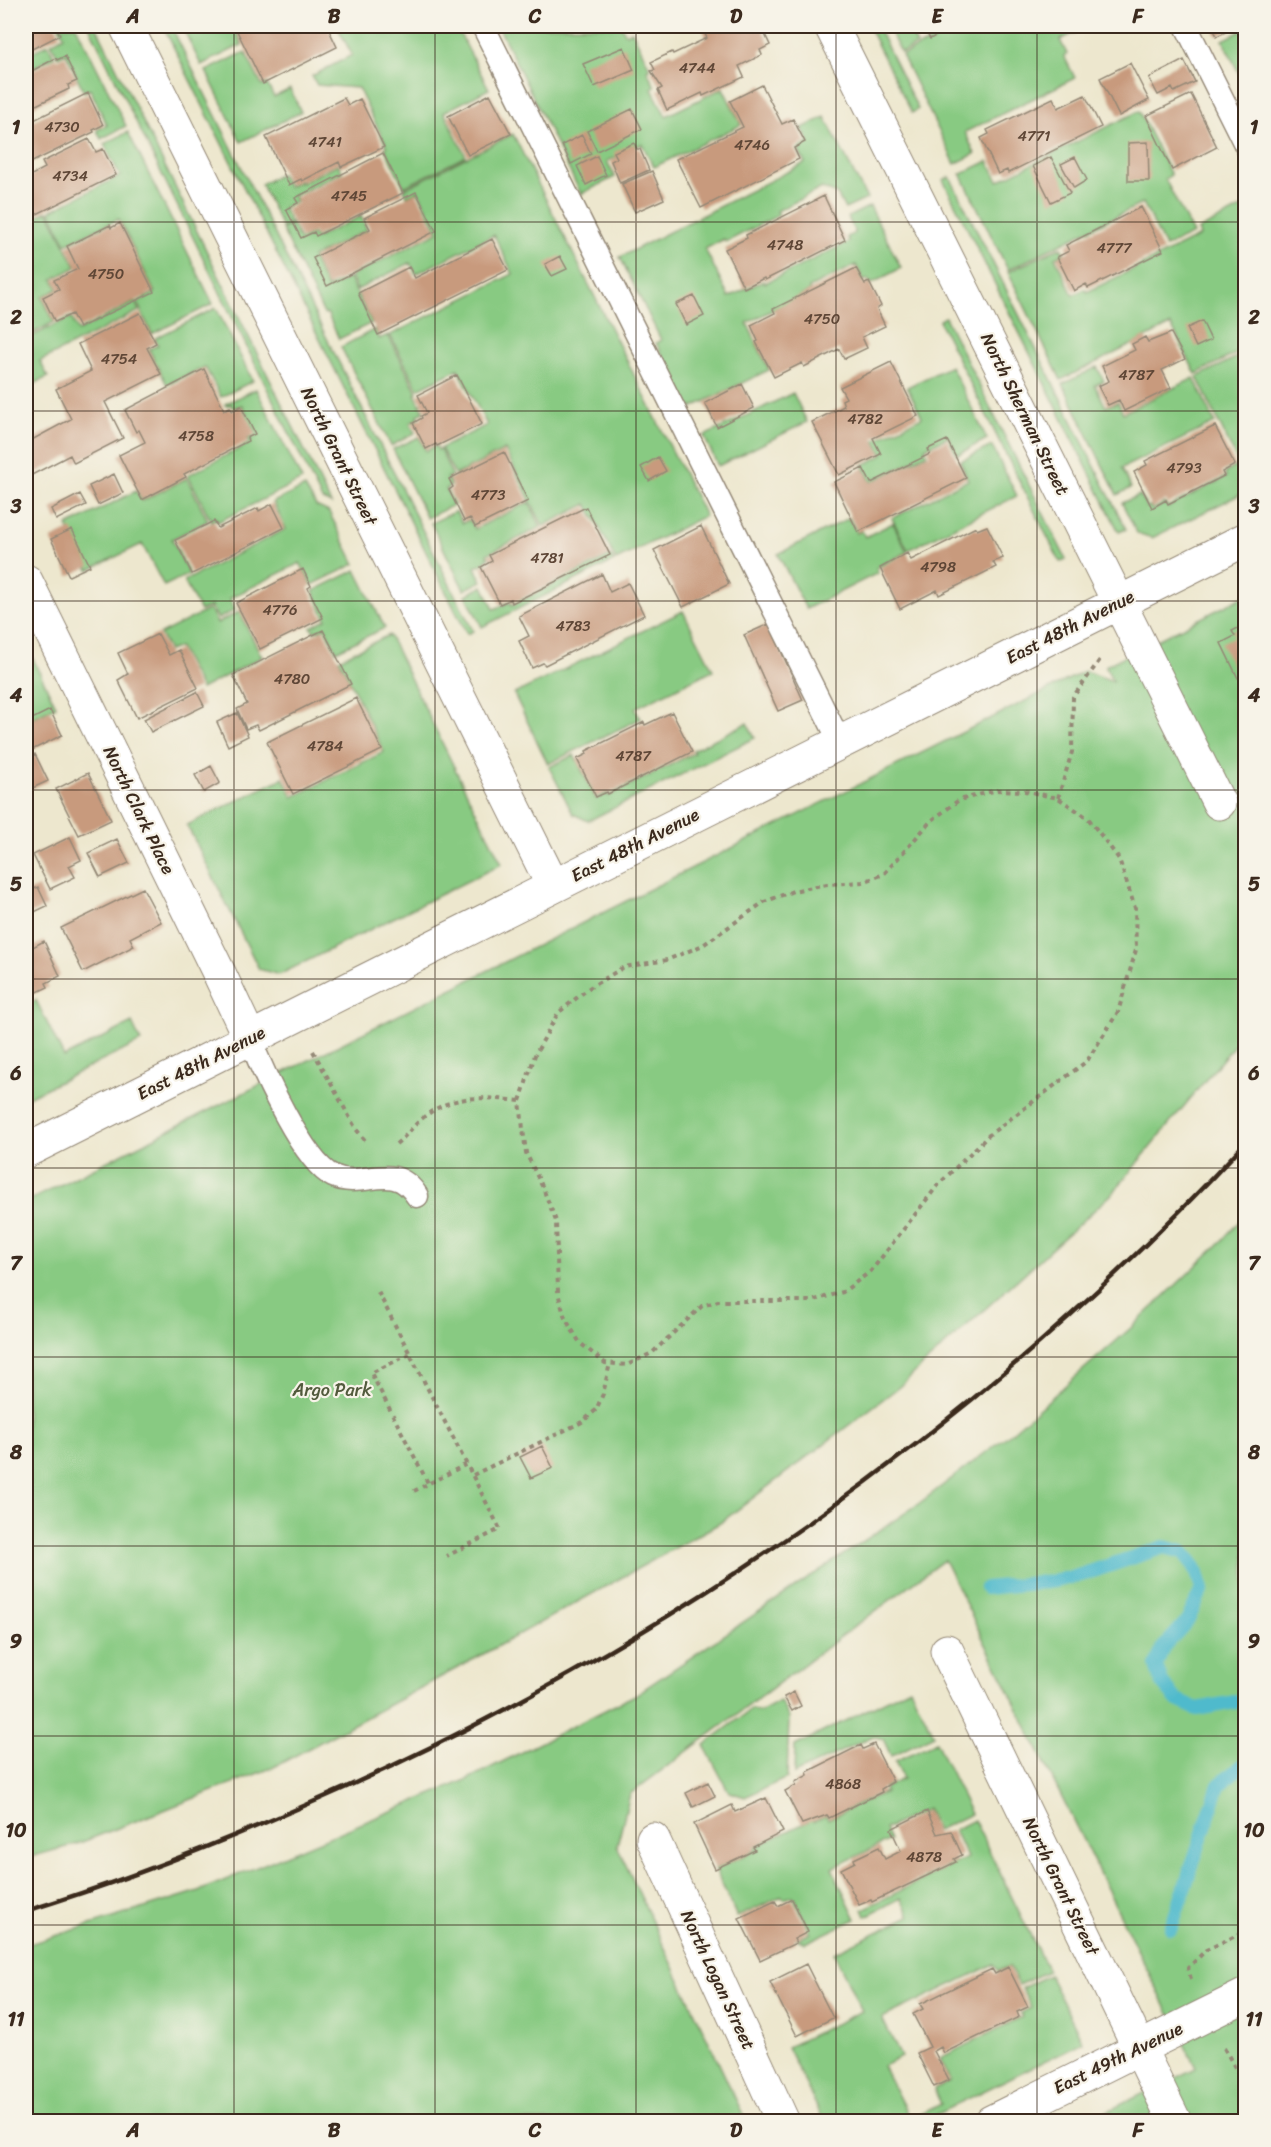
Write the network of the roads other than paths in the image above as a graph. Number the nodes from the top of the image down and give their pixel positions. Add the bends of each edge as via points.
1 (126, 26) edge
2 (483, 26) edge
3 (831, 26) edge
4 (1186, 26) edge
5 (1245, 146) edge
6 (1245, 539) edge
7 (26, 581) edge
8 (1119, 603) junction
9 (840, 742) junction
10 (1219, 803) dead end
11 (553, 886) junction
12 (250, 1039) junction
13 (26, 1151) edge
14 (417, 1196) dead end
15 (947, 1651) dead end
16 (653, 1839) dead end
17 (1245, 1995) edge
18 (1140, 2048) junction
19 (783, 2121) edge
20 (991, 2121) edge
21 (1175, 2121) edge

1 - 11 street, North Grant Street
2 - 9 lane
3 - 8 street, North Sherman Street
4 - 5 lane
6 - 8 street, East 48th Avenue
7 - 12 street, North Clark Place
8 - 9 street, East 48th Avenue
8 - 10 street, North Sherman Street
9 - 11 street, East 48th Avenue
11 - 12 street, East 48th Avenue
12 - 13 street, East 48th Avenue
12 - 14 lane via 264,1074 310,1157 332,1176 350,1180 392,1176 403,1180
15 - 18 street, North Grant Street
16 - 19 street, North Logan Street
17 - 18 street, East 49th Avenue
18 - 20 street, East 49th Avenue
18 - 21 street, North Grant Street

